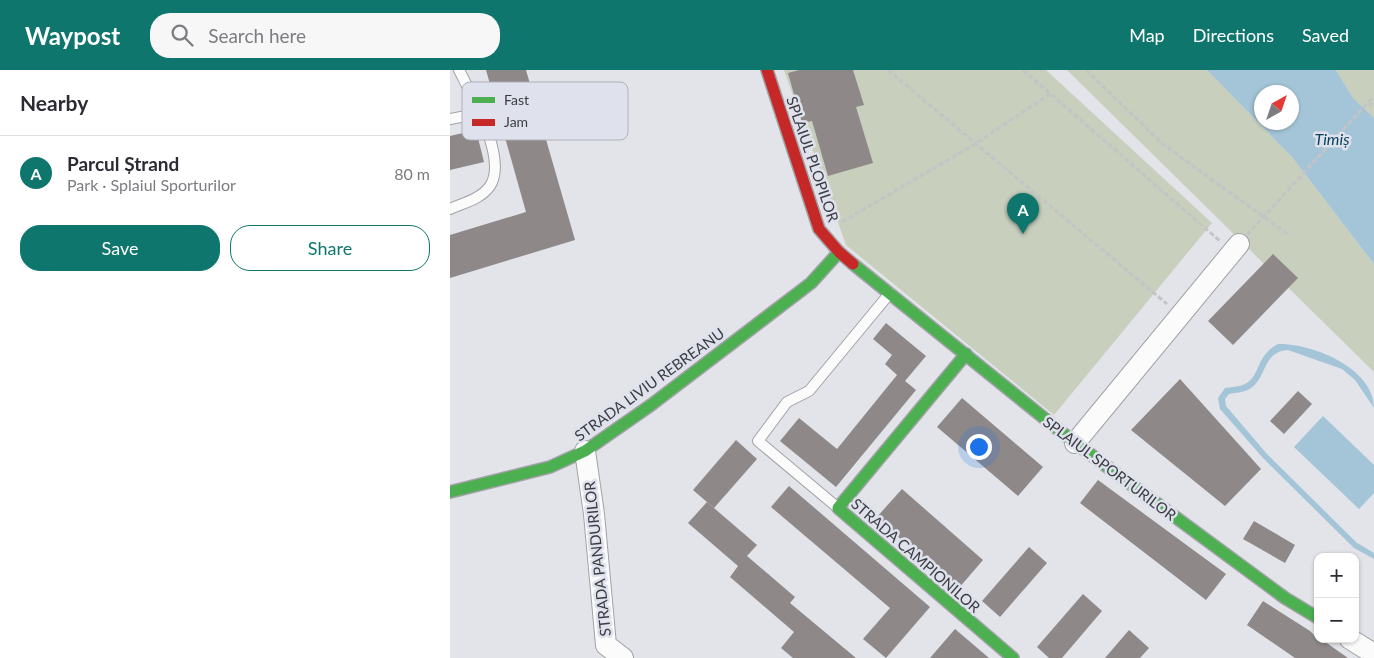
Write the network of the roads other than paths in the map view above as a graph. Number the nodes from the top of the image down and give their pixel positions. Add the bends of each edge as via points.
1 (459, 70) edge
2 (767, 70) edge
3 (465, 82) edge
4 (489, 140) edge
5 (450, 209) edge
6 (1239, 243) road end
7 (839, 252) junction
8 (891, 293) junction
9 (966, 354) junction
10 (1075, 444) junction
11 (585, 451) junction
12 (450, 492) edge
13 (838, 508) junction
14 (1314, 616) edge
15 (1356, 643) edge
16 (606, 652) edge
17 (1374, 654) edge
18 (623, 658) edge
19 (1013, 658) edge

1 - 3 lane
2 - 7 street, SPLAIUL PLOPILOR via 819,229
4 - 5 lane via 495,176 489,187 480,196
6 - 10 street
7 - 8 street, SPLAIUL SPORTURILOR
7 - 11 street, STRADA LIVIU REBREANU via 811,283
8 - 9 street, SPLAIUL SPORTURILOR
8 - 13 lane via 809,392 787,402 758,441
9 - 10 street, SPLAIUL SPORTURILOR
9 - 13 street, STRADA CAMPIONILOR
10 - 14 street, SPLAIUL SPORTURILOR via 1285,598
11 - 12 street, STRADA LIVIU REBREANU via 550,467
11 - 16 street, STRADA PANDURILOR
13 - 19 street, STRADA CAMPIONILOR
15 - 17 street
16 - 18 street, STRADA PANDURILOR

